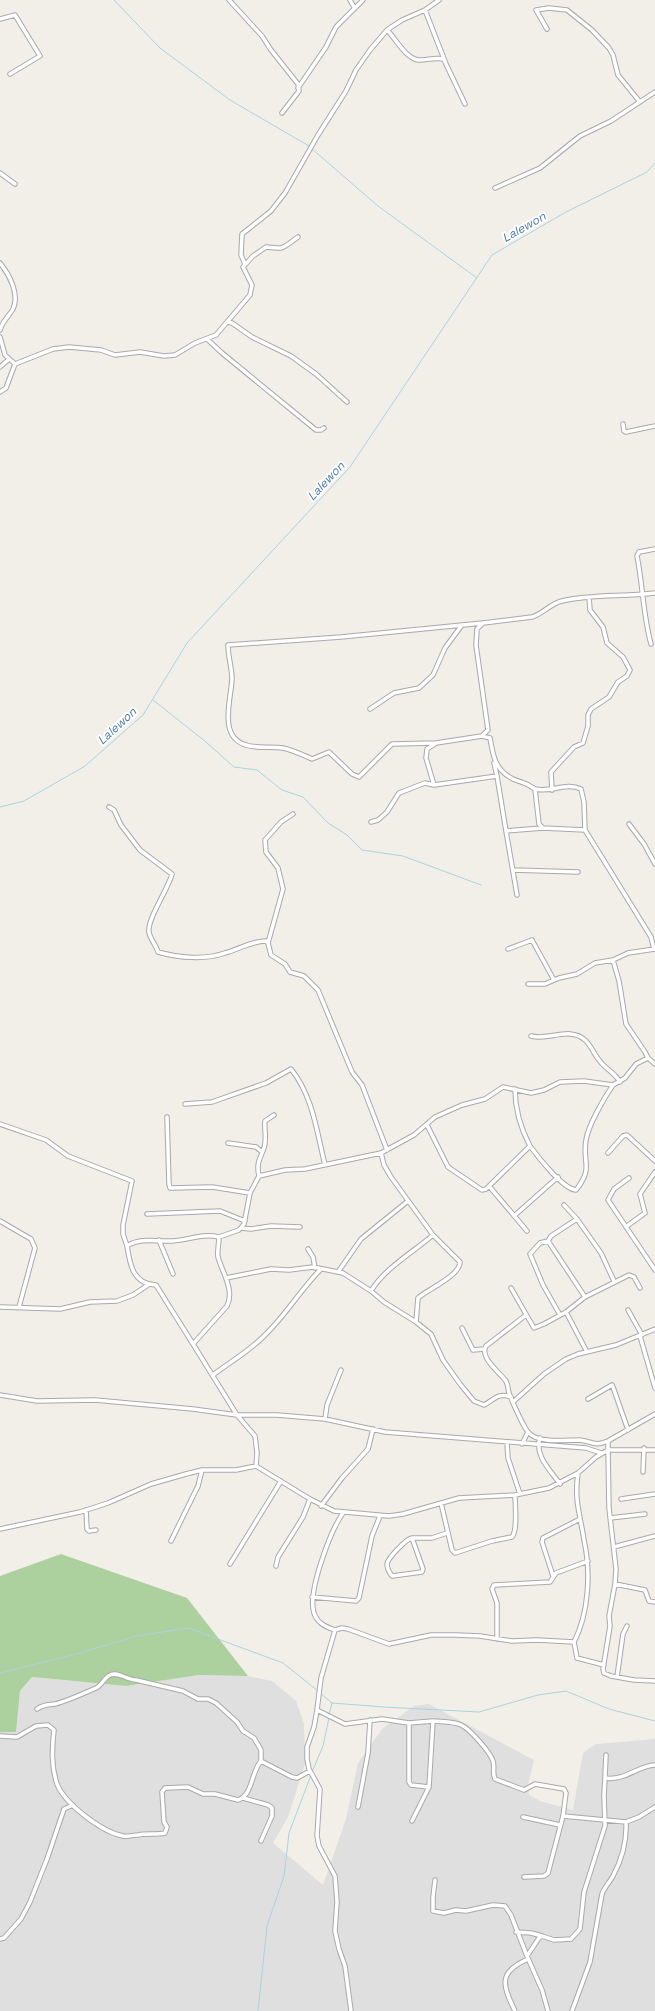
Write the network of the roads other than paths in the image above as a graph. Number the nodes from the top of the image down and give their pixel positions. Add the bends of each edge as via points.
1 (230, 0) edge
2 (350, 0) edge
3 (362, 0) edge
4 (439, 0) edge
5 (354, 7) junction
6 (426, 10) junction
7 (0, 19) edge
8 (547, 29) dead end
9 (387, 30) junction
10 (444, 59) junction
11 (10, 74) dead end
12 (298, 88) junction
13 (655, 92) edge
14 (640, 102) junction
15 (465, 104) dead end
16 (282, 113) dead end
17 (0, 173) edge
18 (15, 184) dead end
19 (495, 188) dead end
20 (298, 237) dead end
21 (0, 263) edge
22 (245, 264) junction
23 (227, 322) junction
24 (0, 330) edge
25 (0, 337) edge
26 (207, 339) junction
27 (8, 360) junction
28 (15, 364) junction
29 (0, 367) edge
30 (0, 392) edge
31 (347, 402) dead end
32 (623, 424) dead end
33 (655, 426) edge
34 (324, 428) dead end
35 (655, 549) edge
36 (655, 593) edge
37 (644, 595) junction
38 (589, 597) junction
39 (483, 623) junction
40 (462, 625) junction
41 (651, 644) dead end
42 (370, 709) dead end
43 (482, 736) junction
44 (436, 743) junction
45 (494, 760) junction
46 (497, 776) junction
47 (434, 785) junction
48 (535, 789) junction
49 (552, 790) junction
50 (109, 807) dead end
51 (292, 814) dead end
52 (371, 822) dead end
53 (629, 824) dead end
54 (543, 828) junction
55 (585, 830) junction
56 (506, 831) junction
57 (655, 864) edge
58 (513, 870) junction
59 (578, 872) dead end
60 (517, 895) dead end
61 (268, 943) junction
62 (508, 949) dead end
63 (654, 949) edge
64 (612, 960) junction
65 (554, 980) junction
66 (528, 984) dead end
67 (531, 1036) dead end
68 (648, 1058) junction
69 (655, 1064) edge
70 (620, 1082) junction
71 (613, 1085) junction
72 (515, 1089) junction
73 (185, 1104) dead end
74 (274, 1115) dead end
75 (168, 1117) dead end
76 (0, 1124) edge
77 (427, 1125) junction
78 (228, 1143) dead end
79 (530, 1146) junction
80 (387, 1150) junction
81 (261, 1151) junction
82 (381, 1152) junction
83 (608, 1153) dead end
84 (655, 1161) edge
85 (325, 1165) junction
86 (655, 1172) edge
87 (259, 1176) junction
88 (558, 1177) junction
89 (629, 1178) dead end
90 (489, 1186) junction
91 (250, 1193) junction
92 (408, 1201) junction
93 (564, 1205) dead end
94 (147, 1214) dead end
95 (514, 1216) junction
96 (577, 1219) junction
97 (0, 1221) edge
98 (245, 1221) junction
99 (627, 1226) junction
100 (300, 1227) dead end
101 (241, 1228) junction
102 (527, 1231) dead end
103 (433, 1235) junction
104 (219, 1237) junction
105 (159, 1240) junction
106 (548, 1241) junction
107 (127, 1246) junction
108 (308, 1249) dead end
109 (316, 1268) junction
110 (322, 1269) junction
111 (655, 1270) edge
112 (338, 1272) junction
113 (173, 1274) dead end
114 (226, 1278) junction
115 (614, 1281) junction
116 (148, 1285) junction
117 (511, 1288) dead end
118 (640, 1288) dead end
119 (371, 1291) junction
120 (585, 1297) junction
121 (0, 1307) edge
122 (19, 1307) junction
123 (628, 1310) dead end
124 (566, 1312) junction
125 (526, 1315) junction
126 (560, 1315) junction
127 (416, 1322) junction
128 (462, 1328) dead end
129 (655, 1329) edge
130 (641, 1335) junction
131 (193, 1344) junction
132 (484, 1349) junction
133 (587, 1352) junction
134 (340, 1370) dead end
135 (213, 1375) junction
136 (655, 1388) edge
137 (0, 1395) edge
138 (511, 1397) junction
139 (588, 1398) dead end
140 (513, 1402) junction
141 (655, 1414) edge
142 (237, 1415) junction
143 (325, 1419) junction
144 (373, 1429) junction
145 (628, 1430) junction
146 (528, 1432) junction
147 (540, 1438) junction
148 (608, 1441) junction
149 (506, 1442) junction
150 (522, 1444) junction
151 (538, 1445) junction
152 (644, 1448) junction
153 (608, 1450) junction
154 (655, 1450) edge
155 (601, 1453) junction
156 (256, 1466) junction
157 (202, 1470) junction
158 (643, 1472) dead end
159 (578, 1473) junction
160 (281, 1481) junction
161 (560, 1484) junction
162 (520, 1494) junction
163 (655, 1494) edge
164 (515, 1495) junction
165 (621, 1499) dead end
166 (310, 1500) junction
167 (441, 1503) junction
168 (321, 1506) junction
169 (86, 1510) junction
170 (343, 1513) junction
171 (645, 1514) dead end
172 (380, 1516) junction
173 (610, 1518) junction
174 (580, 1519) junction
175 (0, 1529) edge
176 (96, 1530) dead end
177 (447, 1533) junction
178 (655, 1536) edge
179 (412, 1538) junction
180 (171, 1540) dead end
181 (614, 1547) junction
182 (588, 1561) junction
183 (230, 1564) dead end
184 (276, 1566) dead end
185 (553, 1576) junction
186 (615, 1584) junction
187 (312, 1597) junction
188 (655, 1602) edge
189 (628, 1626) dead end
190 (335, 1630) junction
191 (497, 1639) junction
192 (574, 1642) junction
193 (604, 1665) junction
194 (617, 1677) junction
195 (655, 1681) edge
196 (38, 1709) dead end
197 (317, 1710) junction
198 (370, 1720) junction
199 (433, 1721) junction
200 (410, 1723) junction
201 (0, 1736) edge
202 (606, 1755) dead end
203 (261, 1761) junction
204 (655, 1765) edge
205 (310, 1771) junction
206 (605, 1778) junction
207 (429, 1787) junction
208 (243, 1798) junction
209 (73, 1804) junction
210 (358, 1807) dead end
211 (655, 1807) edge
212 (563, 1816) junction
213 (523, 1817) dead end
214 (606, 1820) junction
215 (412, 1821) dead end
216 (626, 1822) junction
217 (560, 1826) junction
218 (261, 1841) dead end
219 (524, 1877) dead end
220 (435, 1880) dead end
221 (516, 1932) junction
222 (542, 1936) junction
223 (0, 1939) edge
224 (528, 1957) junction
225 (351, 2011) edge
226 (515, 2011) edge
227 (548, 2011) edge
228 (572, 2011) edge

1 - 12 street via 262,36 298,84
2 - 5 street
3 - 5 street
4 - 6 street
5 - 12 street via 336,27 326,47
6 - 9 street via 402,20
6 - 10 street
7 - 11 street via 15,15 40,56
8 - 14 street via 536,10 550,8 569,12 592,30 609,48 618,75
9 - 10 street via 408,55 418,60 434,57
9 - 22 street via 356,70 285,193 271,211 242,234 241,255
10 - 15 street
12 - 16 street via 299,91
13 - 14 street
14 - 19 street via 611,121 580,136 540,168
17 - 18 street
20 - 22 street via 280,249 268,246 264,248
21 - 24 street via 11,278 14,301 12,310
22 - 23 street via 243,269 251,282 252,291
23 - 26 street via 216,335
23 - 31 street via 291,356
25 - 27 street
26 - 28 street via 170,356 140,352 115,356 101,350 64,348 53,349
26 - 34 street via 316,430
27 - 28 street
27 - 29 street
28 - 30 street via 6,388
32 - 33 street via 626,432
35 - 37 street via 639,552 637,556
36 - 37 street
37 - 38 street
37 - 41 street via 644,616
38 - 39 street via 560,601 532,618
38 - 49 street via 590,610 603,627 607,643 623,658 630,670 608,697 591,709 583,743 574,747 551,772
39 - 40 street
39 - 43 street via 477,629 476,645 488,730
40 - 42 street via 445,648 433,675 419,688 394,693
40 - 44 street via 228,645 232,678 228,719 230,731 238,741 246,745 284,748 312,759 329,752 352,774 359,777 392,744
43 - 44 street
43 - 45 street via 490,738
44 - 47 street via 427,749 426,758
45 - 46 street
45 - 48 street via 502,772
46 - 47 street
46 - 56 street
47 - 52 street via 425,783 399,793 387,812 378,820
48 - 49 street via 544,792
48 - 54 street via 539,824
49 - 55 street via 574,786 581,788
50 - 61 street via 114,810 121,825 140,850 172,874 166,892 150,921 149,933 158,952 200,958 226,953 255,941
51 - 61 street via 280,822 265,840 266,852 278,868 283,889
53 - 57 street
54 - 55 street
54 - 56 street
55 - 63 street via 651,937
56 - 58 street
58 - 59 street
58 - 60 street
61 - 80 street via 271,955 285,964 290,972 304,976 318,990 352,1072 362,1085
62 - 65 street via 532,940
63 - 64 street via 628,953
64 - 65 street via 595,963 577,974
64 - 68 street via 619,981 626,1024
65 - 66 street via 545,984
67 - 70 street via 580,1035
68 - 69 street
68 - 70 street via 636,1064
70 - 71 street
71 - 72 street via 584,1081 560,1082 530,1093
71 - 88 street via 587,1136 587,1169 583,1180 574,1190
72 - 77 street via 500,1088 485,1099 462,1105 435,1117
72 - 79 street via 519,1117
73 - 85 street via 212,1102 266,1083 291,1069 302,1086 313,1114
74 - 81 street via 266,1121 264,1148
75 - 91 street via 170,1188 212,1187
76 - 107 street via 46,1140 68,1156 132,1181 123,1225
77 - 80 street
77 - 90 street via 448,1167 482,1190
78 - 81 street via 256,1147
79 - 88 street
79 - 90 street
80 - 82 street
81 - 87 street
82 - 85 street
82 - 92 street via 384,1166
83 - 84 street via 623,1136 627,1135
85 - 87 street
86 - 99 street via 640,1194 645,1213
87 - 91 street
88 - 95 street
89 - 99 street via 614,1189 608,1200
90 - 95 street
91 - 98 street
92 - 103 street
92 - 112 street via 361,1239
93 - 96 street
94 - 98 street via 220,1211
95 - 102 street
96 - 106 street via 551,1236
96 - 115 street via 601,1253
97 - 122 street via 31,1239 36,1248
98 - 101 street
99 - 111 street
100 - 101 street
101 - 104 street
103 - 119 street via 398,1262
103 - 127 street via 458,1258 460,1265 448,1278 418,1298
104 - 105 street
104 - 114 street via 218,1255
105 - 107 street via 150,1239
105 - 113 street
106 - 120 street
106 - 126 street via 540,1243 530,1254 543,1285
107 - 116 street via 130,1266 136,1277
108 - 109 street
109 - 110 street
109 - 114 street via 271,1269
110 - 112 street
110 - 135 street via 264,1337
112 - 119 street
114 - 131 street via 231,1300
115 - 118 street via 632,1275
115 - 120 street
116 - 122 street via 133,1295 117,1300 90,1302 60,1309
116 - 131 street via 156,1285
117 - 125 street
119 - 127 street
120 - 124 street
121 - 122 street
123 - 130 street
124 - 126 street
124 - 133 street
125 - 126 street via 536,1328
125 - 132 street
127 - 138 street via 431,1334 443,1360 474,1401 484,1405 498,1395
128 - 132 street via 473,1350
129 - 130 street
130 - 133 street via 604,1349
130 - 136 street
131 - 135 street
132 - 138 street via 487,1359 508,1384
133 - 140 street via 557,1365
134 - 143 street via 327,1405
135 - 142 street
137 - 142 street via 37,1401 95,1400 132,1403
138 - 140 street
139 - 145 street via 612,1385
140 - 146 street
141 - 145 street
142 - 143 street
142 - 156 street via 255,1436
143 - 144 street
144 - 149 street
144 - 168 street via 368,1449
145 - 148 street
146 - 147 street
146 - 150 street
147 - 148 street via 557,1442 580,1440 595,1445
147 - 151 street
148 - 153 street
149 - 150 street
149 - 162 street via 508,1458
150 - 151 street
151 - 155 street via 586,1448
151 - 161 street via 540,1454
152 - 153 street
152 - 154 street
152 - 158 street
153 - 155 street
153 - 173 street
155 - 159 street
156 - 157 street via 236,1470
156 - 160 street
157 - 169 street via 151,1484
157 - 180 street via 198,1486
159 - 161 street
159 - 174 street via 576,1505
160 - 166 street
160 - 183 street
161 - 162 street
162 - 164 street
163 - 165 street
164 - 167 street via 459,1498
164 - 177 street via 516,1518 512,1537 455,1553
166 - 168 street
166 - 184 street via 278,1557
167 - 172 street via 403,1514
167 - 177 street
168 - 170 street
169 - 175 street
169 - 176 street via 87,1529
170 - 172 street
170 - 187 street via 325,1550
171 - 173 street
172 - 187 street via 372,1536 359,1598 356,1601
173 - 181 street
174 - 182 street
174 - 185 street via 543,1538
177 - 179 street via 432,1538
178 - 181 street
179 - 179 street via 422,1572 392,1576 387,1566 388,1561 407,1540
181 - 186 street
182 - 185 street
182 - 192 street via 584,1620
185 - 191 street via 550,1582 494,1585 492,1589 497,1603
186 - 188 street via 645,1590 649,1601
186 - 193 street
187 - 190 street via 314,1613 319,1622
189 - 194 street via 623,1634
190 - 191 street via 348,1629 389,1644 431,1635
190 - 197 street via 321,1678
191 - 192 street
192 - 193 street via 577,1658
193 - 194 street via 604,1673
194 - 195 street
196 - 203 street via 82,1694 100,1685 110,1675 118,1674 128,1680 184,1691 198,1699 208,1699 216,1703 243,1731 254,1738 261,1750
197 - 198 street via 344,1724
197 - 205 street via 307,1747 306,1759
198 - 200 street
198 - 210 street via 368,1754
199 - 200 street
199 - 207 street
199 - 212 street via 449,1722 466,1729 491,1756 495,1779 524,1790 535,1784 564,1789 566,1793
200 - 207 street via 409,1782 411,1785
201 - 209 street via 17,1736 36,1726 48,1725 54,1730 51,1758 53,1769 63,1794
202 - 206 street
203 - 205 street via 292,1777 297,1778
203 - 208 street
204 - 206 street via 643,1767 627,1776
205 - 225 street via 320,1789 319,1846 335,1876 335,1930 338,1949 345,1966
206 - 214 street
207 - 215 street
208 - 209 street via 238,1800 215,1794 203,1794 188,1787 165,1788 162,1792 164,1822 167,1827 165,1833 124,1837 99,1826
208 - 218 street via 272,1808 272,1816
209 - 223 street via 64,1809 47,1859 21,1919 4,1938
211 - 216 street
212 - 214 street
212 - 217 street
213 - 217 street
214 - 216 street
214 - 222 street via 584,1892 580,1929 571,1939 554,1940
216 - 228 street via 623,1854 602,1894 590,1962
217 - 219 street via 547,1875
220 - 221 street via 433,1911 466,1911 501,1904 508,1908
221 - 222 street
221 - 224 street
222 - 224 street
224 - 226 street via 515,1965 504,1981
224 - 227 street

